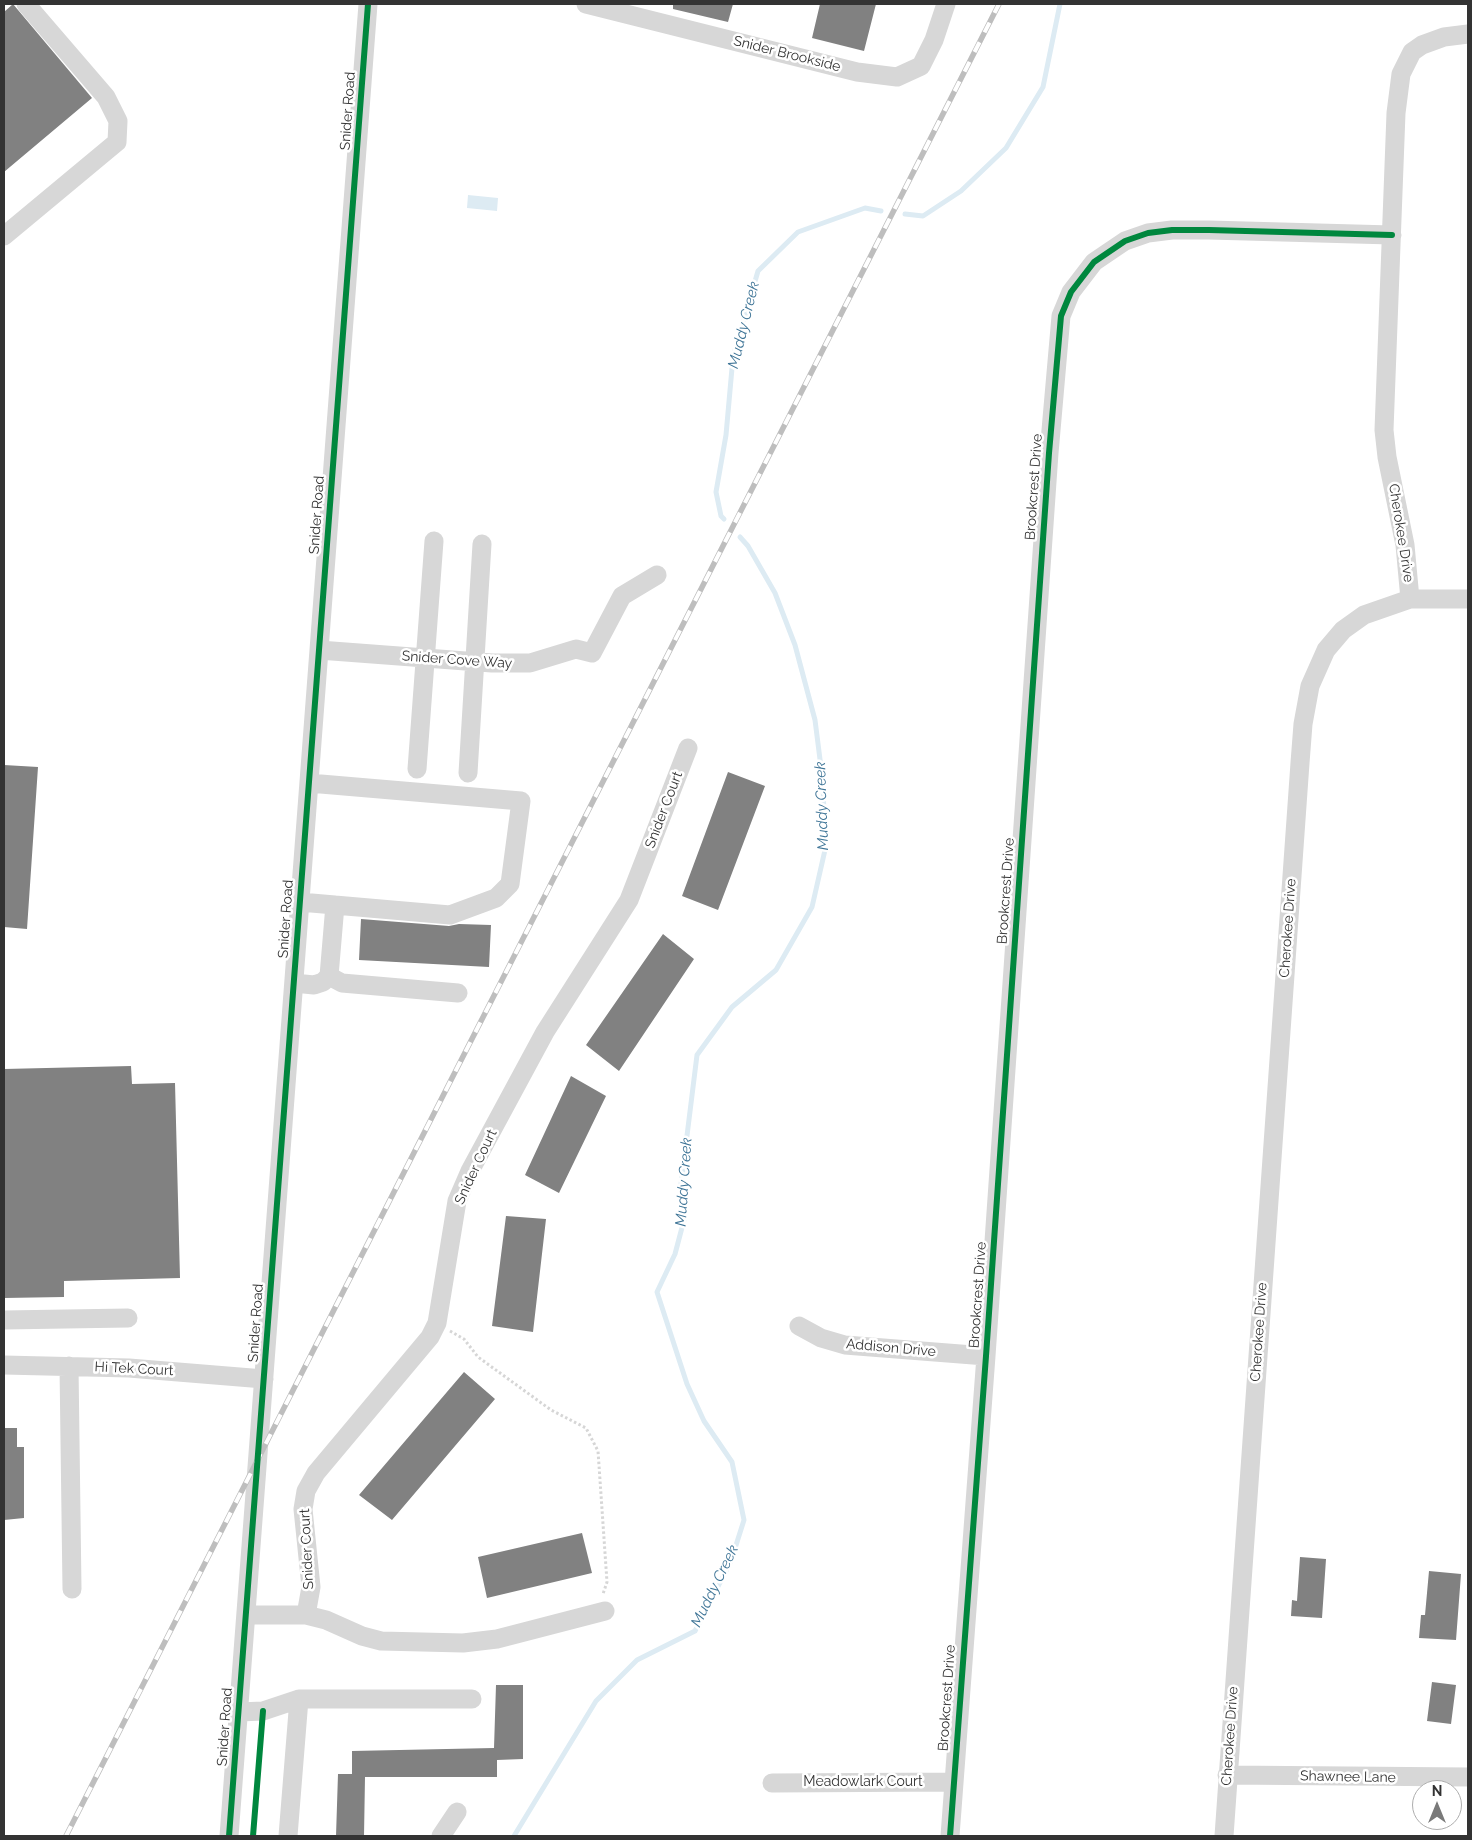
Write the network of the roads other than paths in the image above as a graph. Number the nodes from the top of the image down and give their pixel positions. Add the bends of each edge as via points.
1 (26, 4) edge
2 (368, 4) edge
3 (586, 4) edge
4 (946, 4) edge
5 (1468, 34) edge
6 (1392, 235) junction
7 (4, 236) edge
8 (434, 541) dead end
9 (482, 544) dead end
10 (656, 574) dead end
11 (1410, 599) junction
12 (1468, 599) edge
13 (319, 650) junction
14 (426, 658) junction
15 (476, 662) junction
16 (688, 748) dead end
17 (417, 769) dead end
18 (468, 773) dead end
19 (309, 784) junction
20 (300, 902) junction
21 (335, 905) junction
22 (329, 976) junction
23 (294, 983) junction
24 (458, 993) dead end
25 (128, 1318) dead end
26 (4, 1320) edge
27 (800, 1326) dead end
28 (986, 1356) junction
29 (4, 1365) edge
30 (69, 1366) junction
31 (264, 1379) junction
32 (72, 1589) dead end
33 (605, 1611) road end
34 (246, 1615) junction
35 (306, 1615) junction
36 (299, 1699) junction
37 (472, 1699) dead end
38 (239, 1712) junction
39 (1227, 1775) junction
40 (1468, 1777) edge
41 (772, 1782) dead end
42 (953, 1782) junction
43 (457, 1812) dead end
44 (229, 1836) edge
45 (288, 1836) edge
46 (441, 1836) edge
47 (950, 1836) edge
48 (1224, 1836) edge

1 - 7 street via 106,98 118,121 117,142
2 - 13 street, Snider Road
3 - 4 street, Snider Brookside via 857,72 897,77 921,66
5 - 6 street, Cherokee Drive via 1444,37 1422,45 1412,52 1401,74 1396,113
6 - 11 street, Cherokee Drive via 1384,430 1405,545
6 - 28 street, Brookcrest Drive via 1209,230 1148,233 1125,241 1094,262 1071,292 1062,316 1048,454
8 - 14 street
9 - 15 street
10 - 15 street, Snider Cove Way via 622,596 592,653 566,650 542,660 518,664
11 - 12 street
11 - 39 street, Cherokee Drive via 1364,615 1334,640 1319,662 1310,686 1303,724
13 - 14 street, Snider Cove Way
13 - 19 street, Snider Road
14 - 15 street, Snider Cove Way
14 - 17 street
15 - 18 street
16 - 35 street, Snider Court via 628,900 544,1032 460,1194 437,1323 430,1337 316,1473 306,1491 303,1509 311,1587
19 - 20 street, Snider Road
19 - 21 street via 521,801 510,884 496,898 450,915
20 - 21 street
20 - 23 street, Snider Road
21 - 22 street
22 - 23 street via 314,985
22 - 24 street via 342,983
23 - 31 street, Snider Road
25 - 26 street
27 - 28 street, Addison Drive via 821,1338 845,1345
28 - 42 street, Brookcrest Drive
29 - 30 street, Hi Tek Court
30 - 31 street, Hi Tek Court
30 - 32 street
31 - 34 street, Snider Road
33 - 35 street via 497,1639 463,1642 381,1641
34 - 35 street
34 - 38 street, Snider Road
36 - 37 street
36 - 38 street via 263,1711
36 - 45 street
38 - 44 street, Snider Road
39 - 40 street, Shawnee Lane
39 - 48 street, Cherokee Drive
41 - 42 street, Meadowlark Court
42 - 47 street, Brookcrest Drive
43 - 46 street

